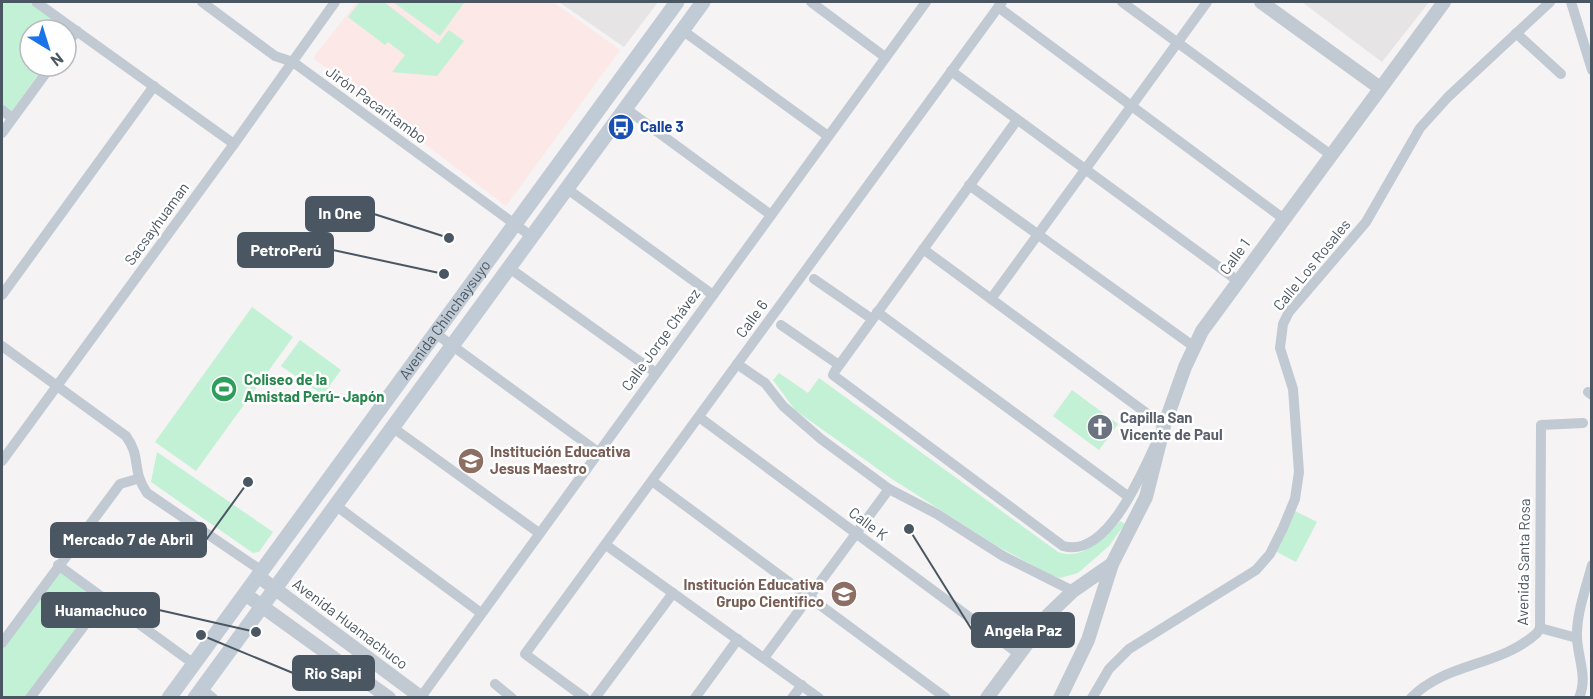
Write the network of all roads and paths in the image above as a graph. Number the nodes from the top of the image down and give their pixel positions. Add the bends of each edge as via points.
1 (36, 2) edge
2 (202, 2) edge
3 (335, 2) edge
4 (677, 2) edge
5 (703, 2) edge
6 (811, 2) edge
7 (926, 2) edge
8 (1122, 2) edge
9 (1207, 2) edge
10 (1261, 2) edge
11 (1444, 2) edge
12 (1550, 2) edge
13 (1571, 2) edge
14 (1000, 4) edge
15 (59, 18) edge
16 (682, 30) junction
17 (78, 32) edge
18 (1516, 33) junction
19 (1178, 42) junction
20 (885, 57) junction
21 (293, 62) junction
22 (1592, 70) edge
23 (951, 71) junction
24 (1561, 74) dead end
25 (42, 78) edge
26 (154, 86) junction
27 (1380, 88) junction
28 (1132, 106) junction
29 (625, 108) junction
30 (2, 110) edge
31 (12, 118) junction
32 (1017, 120) junction
33 (2, 133) edge
34 (828, 136) junction
35 (234, 144) junction
36 (1331, 155) junction
37 (1085, 169) junction
38 (969, 185) junction
39 (566, 188) junction
40 (771, 215) junction
41 (1284, 219) junction
42 (515, 224) junction
43 (1038, 234) junction
44 (531, 236) junction
45 (923, 249) junction
46 (508, 267) junction
47 (814, 279) dead end
48 (1238, 281) junction
49 (2, 295) edge
50 (713, 295) junction
51 (991, 299) junction
52 (875, 316) junction
53 (781, 325) dead end
54 (435, 333) junction
55 (2, 345) edge
56 (451, 345) junction
57 (1193, 346) junction
58 (737, 364) junction
59 (836, 370) junction
60 (656, 373) junction
61 (57, 386) junction
62 (699, 417) junction
63 (1583, 423) dead end
64 (1164, 426) junction
65 (392, 427) junction
66 (598, 452) junction
67 (2, 461) edge
68 (137, 479) junction
69 (652, 481) junction
70 (889, 489) junction
71 (1129, 497) junction
72 (335, 505) junction
73 (539, 533) junction
74 (856, 534) junction
75 (606, 544) junction
76 (1112, 564) junction
77 (1592, 565) edge
78 (58, 566) junction
79 (260, 573) junction
80 (275, 588) junction
81 (1073, 591) junction
82 (672, 592) junction
83 (245, 594) junction
84 (810, 596) junction
85 (104, 599) junction
86 (262, 606) junction
87 (481, 613) junction
88 (1540, 628) junction
89 (1577, 638) junction
90 (738, 639) junction
91 (2, 643) edge
92 (1019, 654) junction
93 (764, 658) junction
94 (194, 664) junction
95 (495, 684) dead end
96 (802, 685) junction
97 (203, 695) edge
98 (421, 697) edge
99 (30, 698) edge
100 (169, 698) edge
101 (389, 698) edge
102 (512, 698) edge
103 (585, 698) edge
104 (595, 698) edge
105 (695, 698) edge
106 (792, 698) edge
107 (819, 698) edge
108 (946, 698) edge
109 (987, 698) edge
110 (1060, 698) edge
111 (1092, 698) edge
112 (1411, 698) edge
113 (1579, 698) edge

1 - 15 street
2 - 21 street, Jirón Pacaritambo via 275,56
3 - 21 street, Sacsayhuaman
4 - 42 main road, Avenida Chinchaysuyo
5 - 16 main road, Avenida Chinchaysuyo
6 - 20 street
7 - 20 street, Calle Jorge Chávez
8 - 19 street
9 - 19 street
10 - 27 street
11 - 27 street, Calle 1
12 - 18 street, Calle Los Rosales
13 - 22 street
14 - 23 street, Calle 6
14 - 28 street
16 - 29 main road, Avenida Chinchaysuyo
16 - 34 street
17 - 26 street
18 - 24 street
18 - 111 street, Calle Los Rosales via 1420,128 1366,222 1283,324 1280,348 1293,389 1299,472 1291,511 1270,554 1246,577 1129,649 1109,669
19 - 28 street
19 - 36 street
20 - 34 street, Calle Jorge Chávez
21 - 35 street, Sacsayhuaman
21 - 42 street, Jirón Pacaritambo
23 - 32 street
23 - 58 street, Calle 6
25 - 31 street
26 - 35 street
26 - 49 street
27 - 36 street, Calle 1
28 - 37 street
28 - 41 street
29 - 39 main road, Avenida Chinchaysuyo
29 - 40 street
30 - 31 street
31 - 33 street
32 - 37 street
32 - 38 street
34 - 40 street, Calle Jorge Chávez
35 - 61 street, Sacsayhuaman
36 - 41 street, Calle 1
37 - 43 street
37 - 48 street
38 - 43 street
38 - 45 street
39 - 44 main road, Avenida Chinchaysuyo
39 - 50 street
40 - 50 street, Calle Jorge Chávez
41 - 48 street, Calle 1
42 - 44 street, Jirón Pacaritambo
42 - 54 main road, Avenida Chinchaysuyo
43 - 51 street
43 - 57 street
44 - 46 main road, Avenida Chinchaysuyo
45 - 51 street
45 - 52 street
46 - 56 main road, Avenida Chinchaysuyo
46 - 60 street
47 - 52 street
48 - 57 street, Calle 1
50 - 60 street, Calle Jorge Chávez
51 - 64 street
52 - 59 street
52 - 71 street
53 - 59 street
54 - 56 street
54 - 79 main road, Avenida Chinchaysuyo
55 - 61 street
56 - 65 main road, Avenida Chinchaysuyo
56 - 66 street
57 - 64 street, Calle 1
58 - 62 street, Calle 6
58 - 70 street via 765,383 783,406 814,433
59 - 71 street via 1062,546 1080,545 1099,535 1116,519
60 - 66 street, Calle Jorge Chávez
61 - 67 street, Sacsayhuaman
61 - 68 street via 126,436 136,456
62 - 69 street, Calle 6
62 - 74 street, Calle K
63 - 88 street, Avenida Santa Rosa via 1541,425
64 - 71 street
64 - 76 street, Calle 1 via 1146,497
65 - 72 main road, Avenida Chinchaysuyo
65 - 73 street
66 - 73 street, Calle Jorge Chávez
68 - 78 street via 120,484
68 - 79 street via 147,493
69 - 75 street, Calle 6
69 - 84 street
70 - 74 street
70 - 81 street
72 - 80 main road, Avenida Chinchaysuyo
72 - 87 street
73 - 87 street, Calle Jorge Chávez
74 - 84 street
74 - 92 street, Calle K
75 - 82 street
75 - 103 street, Calle 6 via 525,654
76 - 81 street, Calle 1
76 - 110 street, Calle 1 via 1088,640
77 - 89 street
78 - 85 street
78 - 91 street
79 - 80 street, Avenida Huamachuco
79 - 83 main road, Avenida Chinchaysuyo
80 - 86 main road, Avenida Chinchaysuyo
80 - 98 street, Avenida Huamachuco
81 - 92 street, Calle 1 via 1049,614
82 - 90 street
82 - 104 street
83 - 86 street
83 - 94 main road, Avenida Chinchaysuyo
84 - 93 street
84 - 108 street
85 - 94 street
85 - 99 street
86 - 97 main road, Avenida Chinchaysuyo
86 - 101 street
87 - 98 street, Calle Jorge Chávez
88 - 89 street
88 - 112 street, Avenida Santa Rosa via 1531,639 1508,653 1437,677
89 - 113 street via 1584,684
90 - 93 street
90 - 105 street
92 - 109 street, Calle 1
93 - 96 street
94 - 100 main road, Avenida Chinchaysuyo
95 - 102 street
96 - 106 street
96 - 107 street

